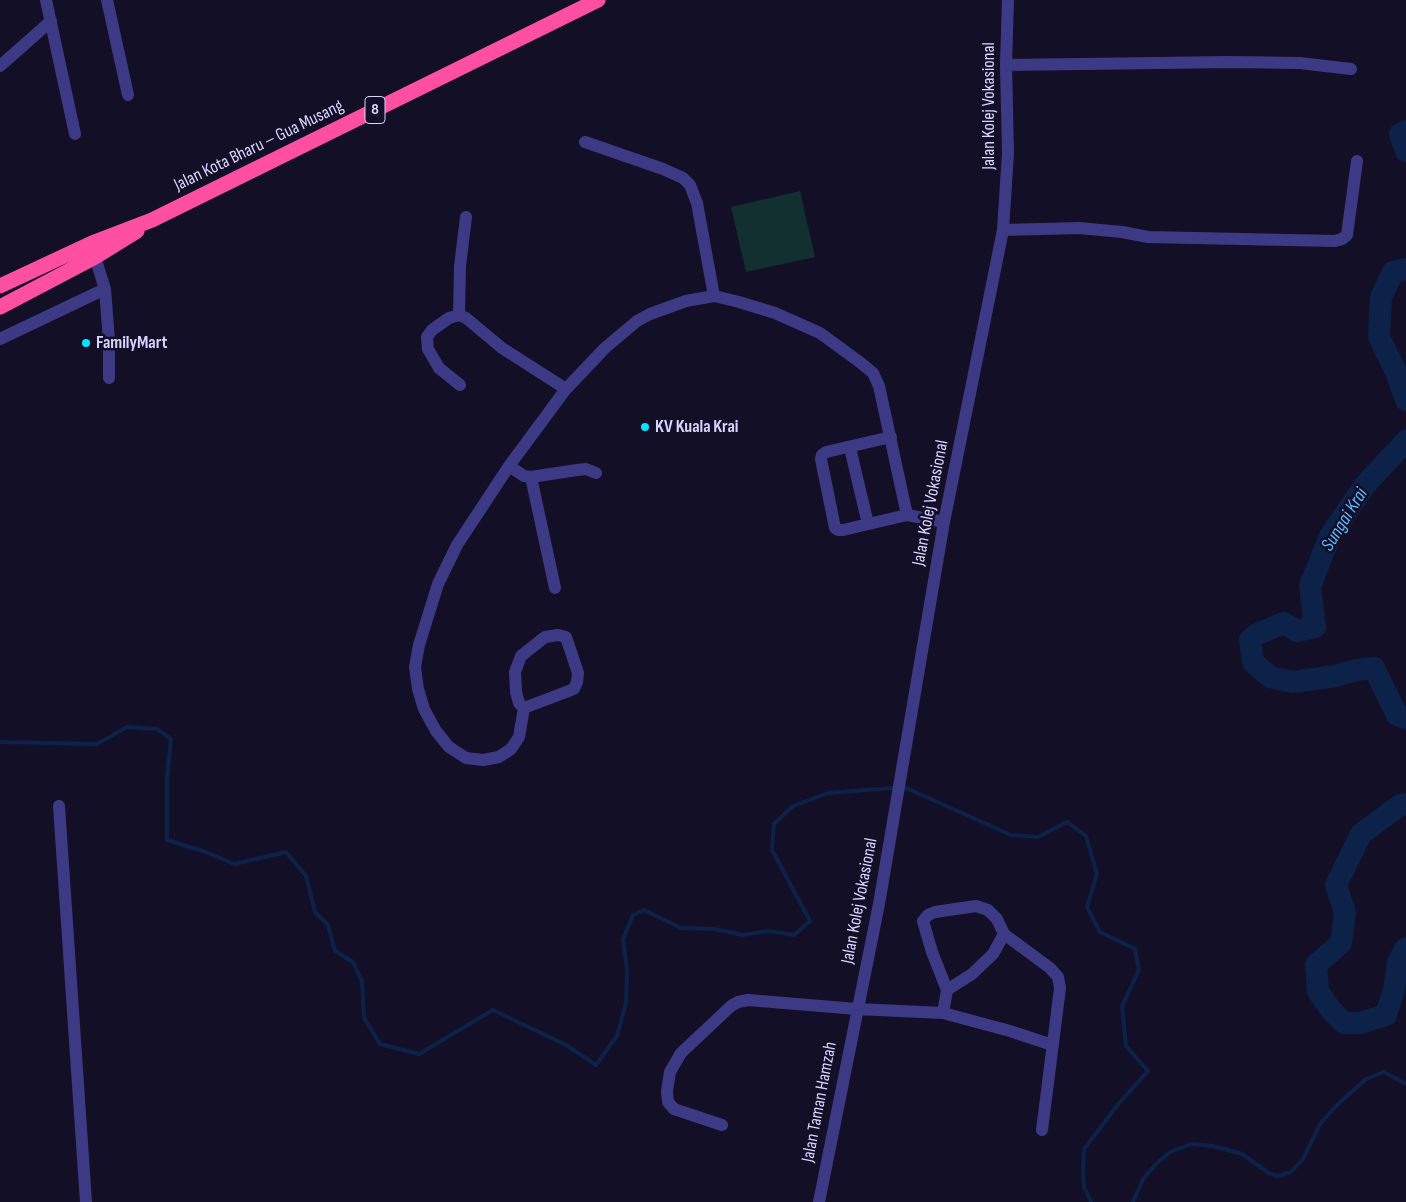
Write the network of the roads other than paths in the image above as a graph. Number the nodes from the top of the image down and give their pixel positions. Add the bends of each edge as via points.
1 (46, 0) edge
2 (107, 0) edge
3 (598, 0) edge
4 (1008, 0) edge
5 (51, 20) junction
6 (1006, 64) junction
7 (0, 66) edge
8 (1351, 69) dead end
9 (128, 95) dead end
10 (76, 134) dead end
11 (585, 142) dead end
12 (1357, 161) dead end
13 (466, 217) dead end
14 (152, 220) junction
15 (1003, 230) junction
16 (95, 257) junction
17 (0, 286) edge
18 (105, 289) junction
19 (714, 296) junction
20 (0, 307) edge
21 (459, 315) junction
22 (0, 339) edge
23 (109, 378) dead end
24 (460, 385) dead end
25 (566, 389) junction
26 (891, 437) junction
27 (850, 448) junction
28 (509, 466) junction
29 (596, 473) dead end
30 (531, 477) junction
31 (907, 515) junction
32 (944, 522) junction
33 (868, 524) junction
34 (555, 588) dead end
35 (524, 708) junction
36 (58, 806) dead end
37 (1004, 934) junction
38 (947, 990) junction
39 (857, 1009) junction
40 (943, 1013) junction
41 (1052, 1045) junction
42 (722, 1125) dead end
43 (1042, 1130) dead end
44 (86, 1202) edge
45 (819, 1202) edge

1 - 5 street
2 - 9 street
3 - 14 highway, Jalan Kota Bharu – Gua Musang / 8
4 - 6 street, Jalan Kolej Vokasional
5 - 7 street
5 - 10 street
6 - 8 street via 1260,62
6 - 15 street, Jalan Kolej Vokasional via 1008,153
11 - 19 street via 684,178 690,185 698,203
12 - 15 street via 1348,235 1342,240 1148,237 1079,228
13 - 21 street
14 - 16 highway, Jalan Kota Bharu – Gua Musang / 8
14 - 17 highway, Jalan Kota Bharu – Gua Musang / 8 via 92,243
15 - 32 street, Jalan Kolej Vokasional
16 - 18 street
16 - 20 highway, Jalan Kota Bharu – Gua Musang / 8
18 - 22 street
18 - 23 street
19 - 25 street via 686,301 637,321 605,348
19 - 26 street via 775,313 820,333 861,363 879,386
21 - 24 street via 432,330 427,337 430,354 439,368
21 - 25 street via 502,348
25 - 28 street
26 - 27 street
26 - 31 street
27 - 33 street
27 - 33 street via 826,452 821,459 835,528 843,530
28 - 30 street
28 - 35 street via 457,545 438,584 415,667 424,709 436,731 449,747 466,758 483,760 499,757 511,749 519,737
29 - 30 street via 576,470
30 - 34 street
31 - 32 street
31 - 33 street
32 - 39 street, Jalan Kolej Vokasional via 881,895
35 - 35 street via 574,689 578,673 566,638 558,635 545,637 521,656 516,672 516,692
36 - 44 street
37 - 38 street via 993,954 972,974
37 - 38 street via 997,919 988,910 976,906 935,912 925,918 924,927
37 - 41 street via 1058,977 1060,988
38 - 40 street
39 - 40 street
39 - 42 street via 748,1000 731,1006 681,1054 670,1072 667,1091 668,1102 674,1109
39 - 45 street, Jalan Taman Hamzah
40 - 41 street
41 - 43 street

